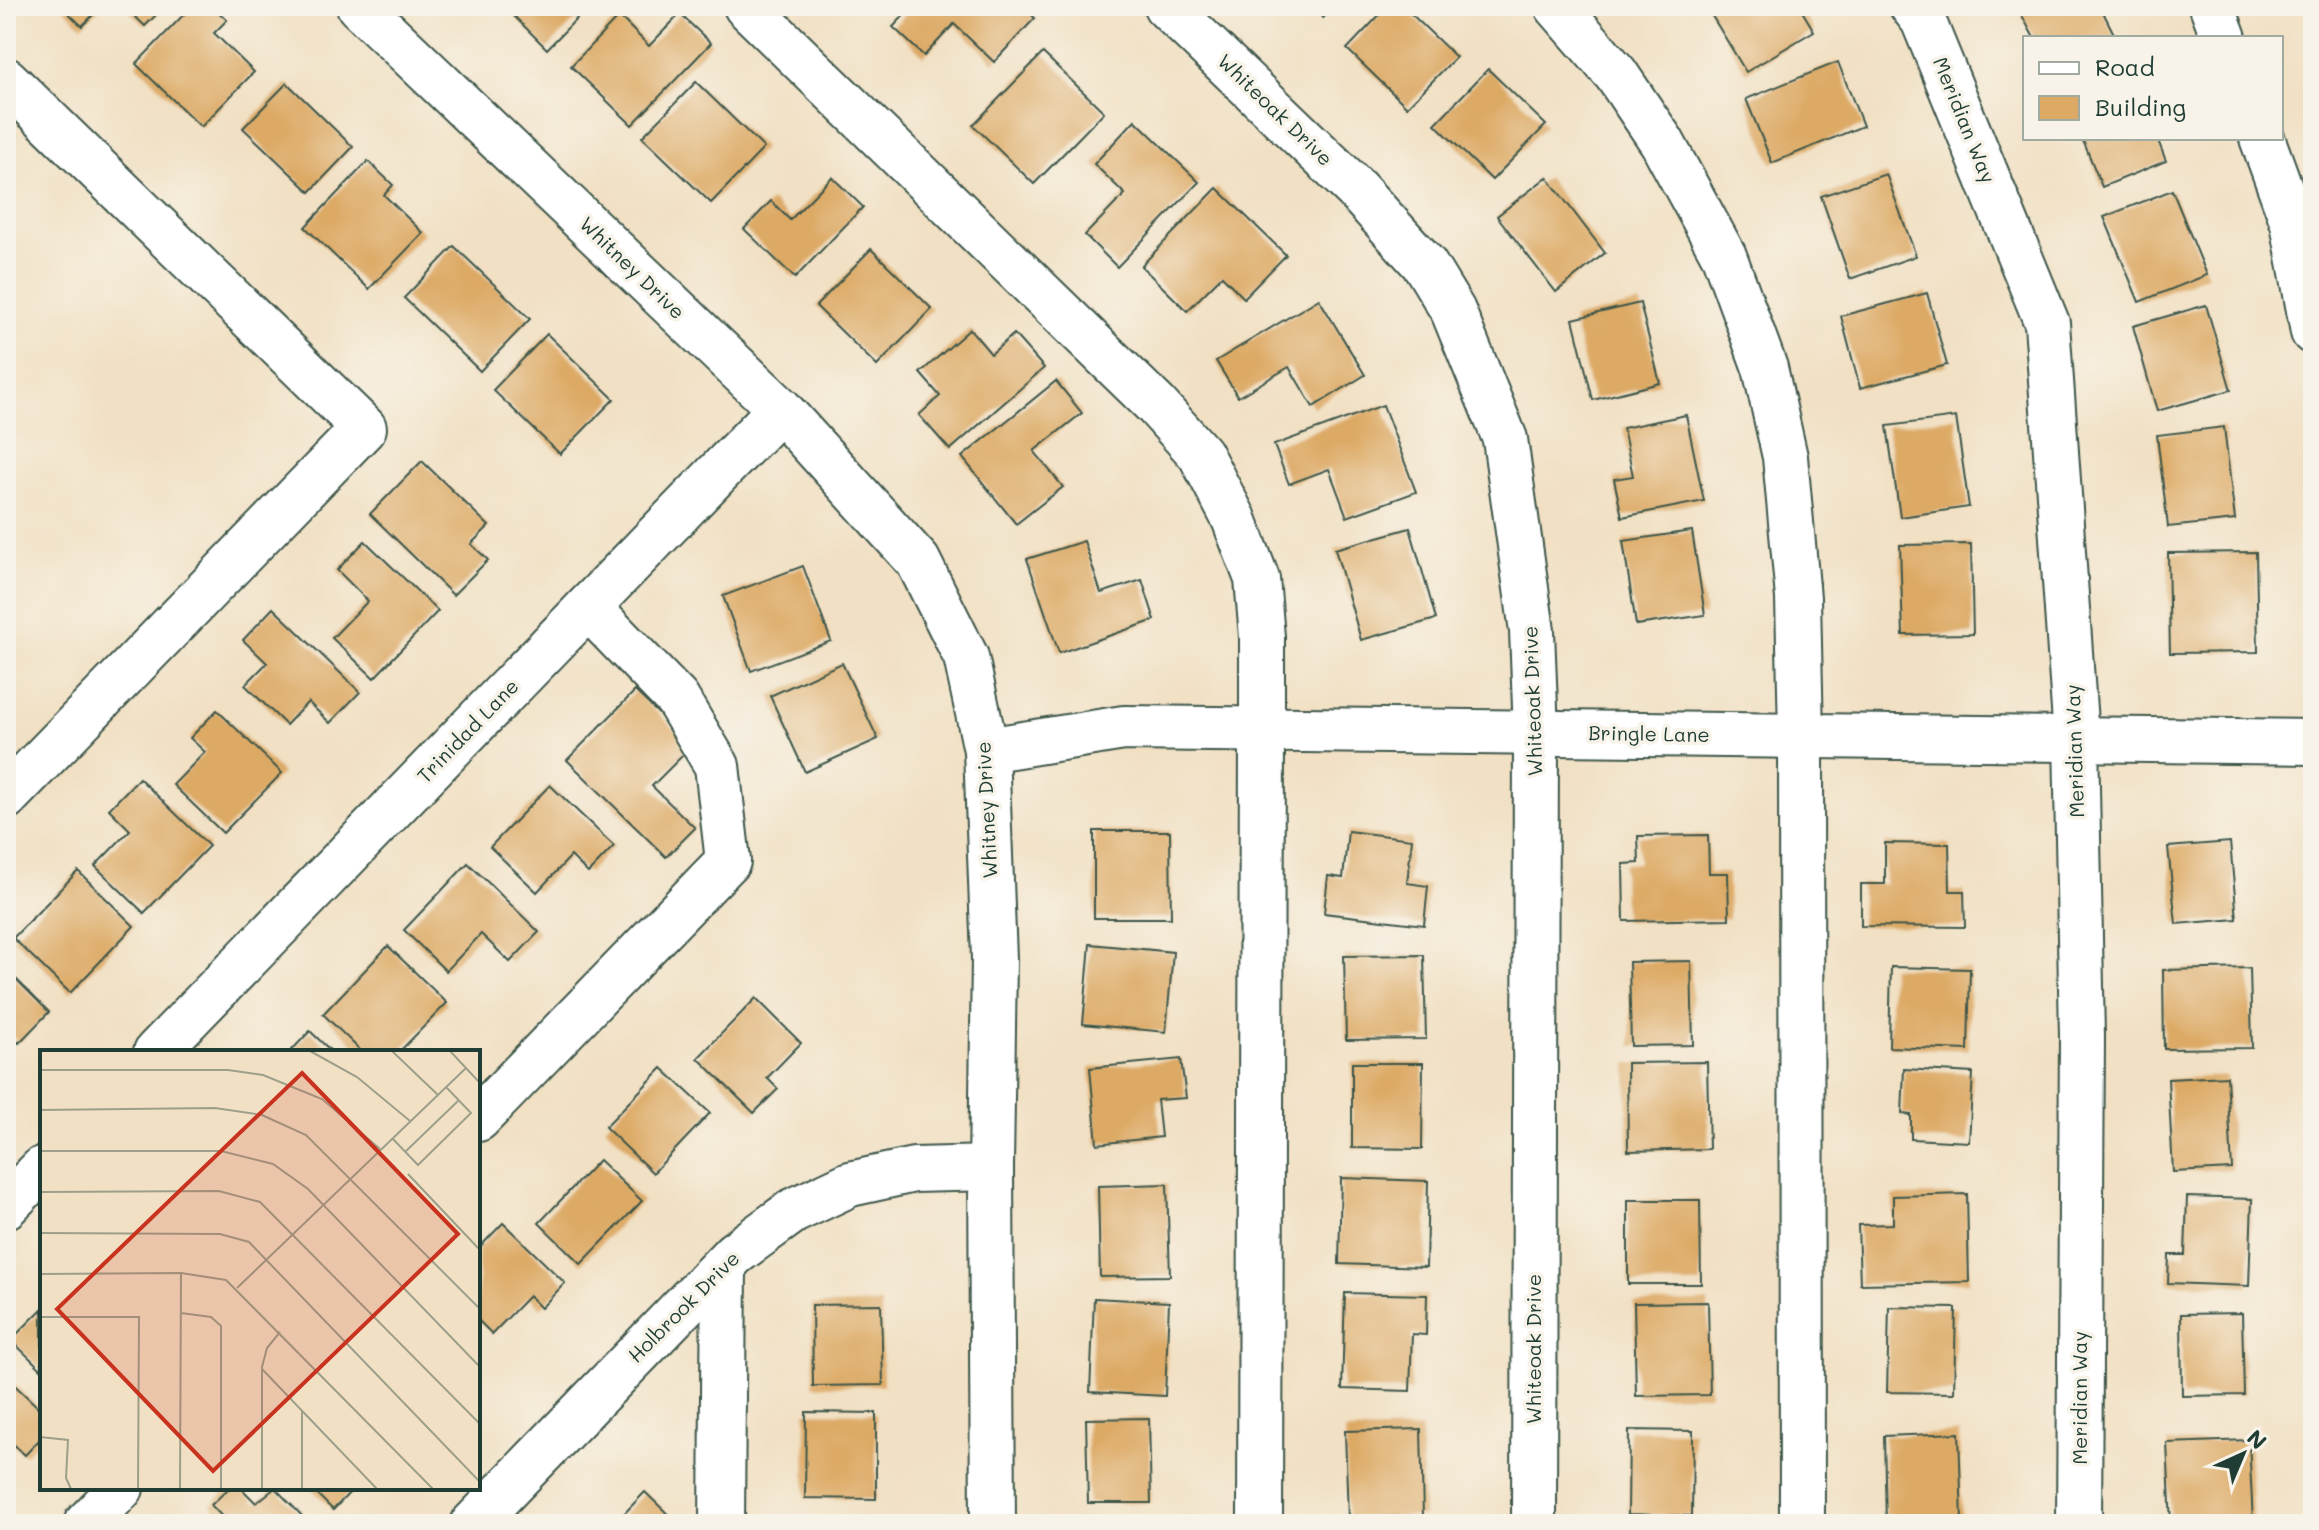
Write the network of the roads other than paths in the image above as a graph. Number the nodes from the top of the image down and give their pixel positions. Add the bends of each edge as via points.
1 (359, 6) edge
2 (746, 6) edge
3 (1166, 6) edge
4 (1557, 6) edge
5 (1912, 6) edge
6 (2212, 6) edge
7 (2223, 36) edge
8 (6, 80) edge
9 (2263, 140) edge
10 (2313, 332) edge
11 (780, 409) junction
12 (588, 607) junction
13 (1262, 729) junction
14 (1536, 733) junction
15 (1801, 736) junction
16 (2076, 738) junction
17 (2313, 742) edge
18 (986, 750) junction
19 (6, 797) edge
20 (158, 1050) edge
21 (480, 1117) edge
22 (991, 1168) junction
23 (40, 1171) edge
24 (6, 1206) edge
25 (724, 1265) junction
26 (119, 1490) edge
27 (86, 1524) edge
28 (473, 1524) edge
29 (722, 1524) edge
30 (993, 1524) edge
31 (1260, 1524) edge
32 (1534, 1524) edge
33 (1802, 1524) edge
34 (2079, 1524) edge

1 - 11 street, Whitney Drive
2 - 13 street via 1200,454 1257,579
3 - 14 street, Whiteoak Drive via 1356,189 1425,265 1453,311 1505,439 1532,631
4 - 15 street via 1616,74 1662,142 1724,256 1765,368 1785,457 1798,598
5 - 16 street, Meridian Way via 1923,20 2047,323
6 - 7 street
8 - 19 street via 364,428
9 - 10 street via 2293,223
11 - 12 street, Trinidad Lane
11 - 18 street, Whitney Drive via 918,561 966,657
12 - 20 street, Trinidad Lane
12 - 21 street via 677,699 717,766 728,861
13 - 14 street, Bringle Lane
13 - 18 street, Bringle Lane via 1124,728
13 - 31 street
14 - 15 street, Bringle Lane
14 - 32 street, Whiteoak Drive
15 - 16 street, Bringle Lane
15 - 33 street
16 - 17 street, Bringle Lane
16 - 34 street, Meridian Way via 2082,1037
18 - 22 street, Whitney Drive via 994,959
22 - 25 street, Holbrook Drive via 914,1170 850,1184 793,1211
22 - 30 street, Whitney Drive
23 - 24 street
25 - 28 street, Holbrook Drive
25 - 29 street
26 - 27 street

